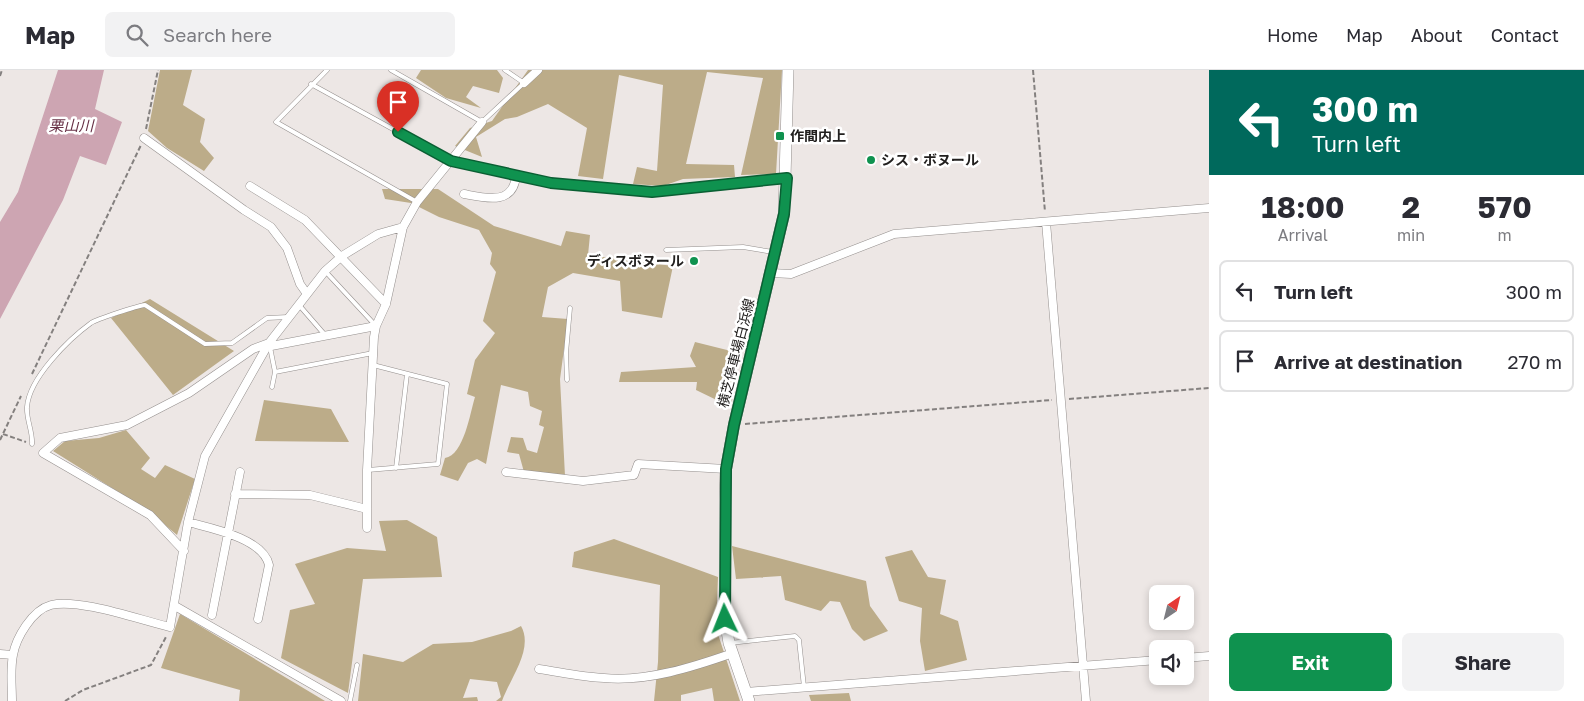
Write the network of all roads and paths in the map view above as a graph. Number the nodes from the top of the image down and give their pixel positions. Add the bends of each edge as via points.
1 (2, 70) edge
2 (158, 70) edge
3 (327, 70) edge
4 (390, 70) edge
5 (506, 70) edge
6 (538, 70) edge
7 (788, 70) edge
8 (1033, 70) edge
9 (0, 76) edge
10 (524, 83) junction
11 (311, 84) junction
12 (482, 122) junction
13 (144, 138) junction
14 (451, 161) junction
15 (516, 175) junction
16 (787, 178) junction
17 (250, 186) dead end
18 (464, 194) dead end
19 (417, 202) junction
20 (1209, 208) edge
21 (1046, 222) junction
22 (404, 228) junction
23 (666, 250) dead end
24 (776, 252) junction
25 (342, 256) junction
26 (325, 271) junction
27 (771, 273) junction
28 (307, 294) junction
29 (386, 304) junction
30 (299, 305) junction
31 (570, 308) dead end
32 (289, 317) junction
33 (376, 326) junction
34 (327, 337) junction
35 (268, 346) junction
36 (373, 353) junction
37 (373, 365) junction
38 (275, 372) junction
39 (407, 374) junction
40 (31, 376) dead end
41 (567, 380) dead end
42 (272, 387) dead end
43 (1209, 388) edge
44 (23, 393) dead end
45 (1062, 399) junction
46 (734, 425) junction
47 (3, 434) junction
48 (0, 440) edge
49 (32, 444) joint
50 (396, 468) junction
51 (726, 469) junction
52 (367, 470) junction
53 (240, 472) dead end
54 (506, 472) dead end
55 (235, 494) junction
56 (367, 509) junction
57 (188, 522) junction
58 (367, 528) dead end
59 (228, 533) junction
60 (184, 551) junction
61 (175, 606) junction
62 (212, 615) dead end
63 (258, 619) dead end
64 (170, 627) junction
65 (731, 648) junction
66 (0, 654) edge
67 (13, 655) junction
68 (1209, 656) edge
69 (1194, 657) edge
70 (1149, 661) edge
71 (358, 665) dead end
72 (1084, 666) junction
73 (539, 669) dead end
74 (804, 689) junction
75 (748, 697) edge
76 (12, 701) edge
77 (65, 701) edge
78 (341, 701) edge
79 (350, 701) edge
80 (1086, 701) edge

1 - 9 path
2 - 13 path
3 - 11 lane
4 - 12 lane
5 - 10 lane
6 - 10 street
7 - 16 main road, 横芝停車場白浜線
8 - 21 path
10 - 12 lane
11 - 14 lane
11 - 19 lane via 276,122
12 - 14 street
13 - 28 street via 271,227 287,248
13 - 40 path
14 - 15 street
14 - 19 street
15 - 16 street via 551,183 652,192
15 - 18 street via 510,192 494,200
16 - 24 main road, 横芝停車場白浜線
17 - 25 street via 306,220
19 - 22 street
20 - 21 street
21 - 27 street via 894,234 791,274
21 - 45 street
22 - 25 street via 378,234
22 - 29 street
23 - 24 lane via 743,247
24 - 27 main road, 横芝停車場白浜線
25 - 26 street
25 - 29 street
26 - 28 street
26 - 33 lane
27 - 46 main road, 横芝停車場白浜線
28 - 30 street
29 - 33 street
30 - 32 street
30 - 34 lane
31 - 41 lane
32 - 35 street
32 - 49 lane via 267,318 232,342 214,344 205,344 145,305 93,322 63,346 43,370 27,406
33 - 34 street
33 - 36 street
34 - 35 street
35 - 38 lane
35 - 57 street via 205,456
35 - 60 street via 253,349 189,394 127,426 60,438 43,453 150,515
36 - 37 street
36 - 38 lane
37 - 39 lane
37 - 52 street
38 - 42 lane
39 - 50 lane
39 - 50 lane via 447,384 438,464
43 - 45 path
44 - 47 path
45 - 46 path
45 - 72 street
46 - 51 main road, 横芝停車場白浜線
47 - 48 path
47 - 49 path
50 - 52 lane
51 - 54 street via 638,464 634,475 583,481
51 - 65 main road, 横芝停車場白浜線 via 724,596
52 - 56 street
53 - 55 street
55 - 56 street via 310,495
55 - 59 street
56 - 58 street
57 - 59 street
57 - 60 street
59 - 62 street
59 - 63 street via 248,540 268,559
60 - 61 street
61 - 64 street
61 - 78 street
64 - 67 street via 81,605 50,605 36,614 21,635
64 - 77 path via 151,665 83,690
65 - 73 street via 696,666 630,678
65 - 74 lane via 795,636 799,640
65 - 75 main road, 横芝停車場白浜線
66 - 67 street
67 - 76 street
68 - 69 street
70 - 72 street
71 - 79 lane
72 - 74 street
72 - 80 street
74 - 75 street

